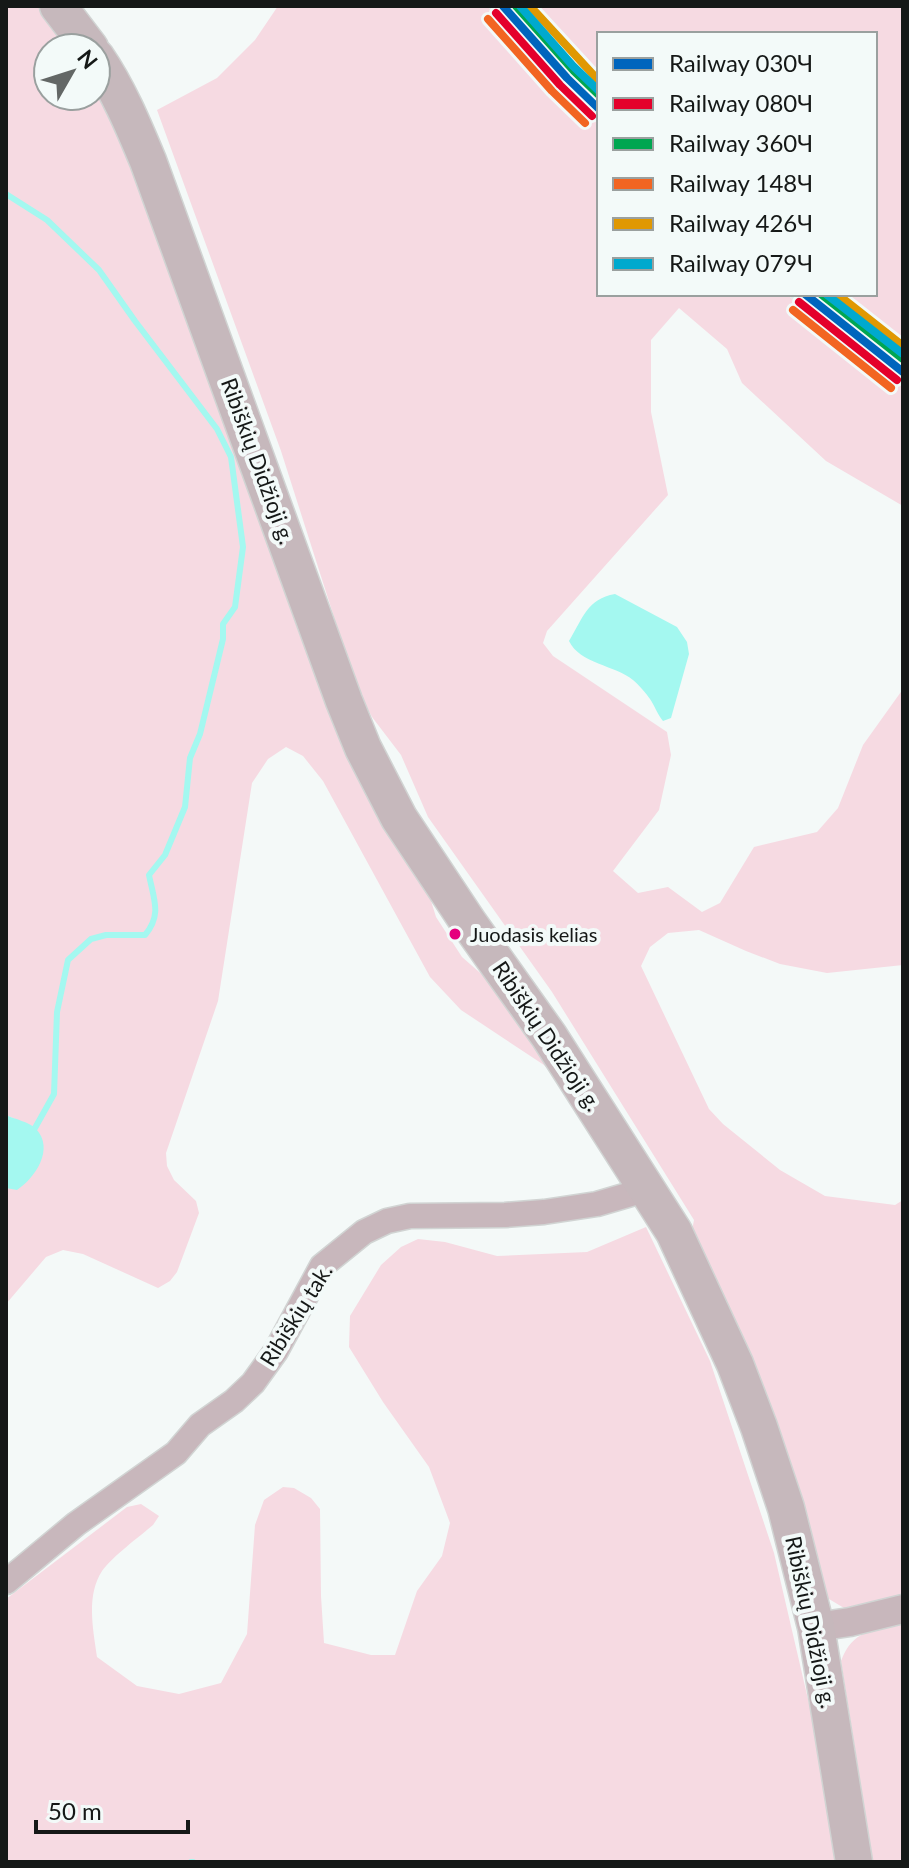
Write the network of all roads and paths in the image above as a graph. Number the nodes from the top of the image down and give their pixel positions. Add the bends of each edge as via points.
1 (58, 6) edge
2 (78, 32) edge
3 (112, 82) edge
4 (648, 1189) junction
5 (6, 1582) edge
6 (903, 1609) edge
7 (816, 1627) junction
8 (854, 1862) edge

1 - 2 main road
3 - 4 main road, Ribiškių Didžioji g. via 148,161 363,748 399,818
4 - 5 street, Ribiškių tak. via 544,1212 410,1216 364,1232 322,1266 253,1383 200,1425 176,1453
4 - 7 main road, Ribiškių Didžioji g. via 674,1232 735,1364 786,1508
6 - 7 street
7 - 8 main road, Ribiškių Didžioji g.

